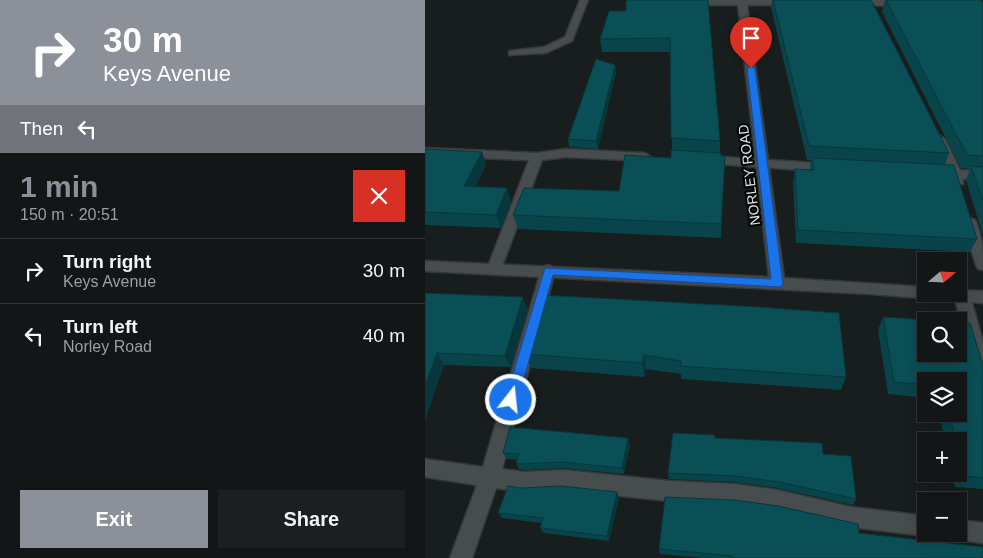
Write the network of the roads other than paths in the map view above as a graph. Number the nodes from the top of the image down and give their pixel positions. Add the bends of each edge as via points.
1 (584, 0) edge
2 (698, 1) edge
3 (872, 1) edge
4 (742, 2) junction
5 (803, 2) edge
6 (842, 2) edge
7 (912, 3) edge
8 (879, 17) edge
9 (513, 53) dead end
10 (935, 131) edge
11 (425, 152) edge
12 (537, 157) junction
13 (653, 157) edge
14 (691, 159) edge
15 (763, 163) junction
16 (846, 169) edge
17 (929, 173) edge
18 (956, 175) junction
19 (983, 175) edge
20 (961, 192) edge
21 (967, 210) edge
22 (425, 266) edge
23 (983, 266) edge
24 (494, 268) junction
25 (549, 271) junction
26 (777, 284) junction
27 (917, 292) edge
28 (967, 296) edge
29 (983, 297) edge
30 (964, 302) edge
31 (983, 372) edge
32 (425, 468) edge
33 (490, 477) junction
34 (917, 525) edge
35 (967, 531) edge
36 (983, 533) edge
37 (461, 558) edge

1 - 9 street via 569,39 545,50
2 - 4 street
3 - 6 street
3 - 7 street
3 - 8 street
4 - 5 street
4 - 15 street, NORLEY ROAD
10 - 18 street
11 - 12 street
12 - 13 street via 566,153
12 - 24 street
14 - 15 street
15 - 16 street
15 - 26 street, NORLEY ROAD
17 - 18 street
18 - 19 street
18 - 20 street
21 - 23 street
22 - 24 street
24 - 25 street
25 - 26 street
25 - 33 street
26 - 27 street
28 - 29 street
30 - 31 street
32 - 33 street
33 - 34 street via 524,482 564,480 735,494 851,517
33 - 37 street
35 - 36 street

